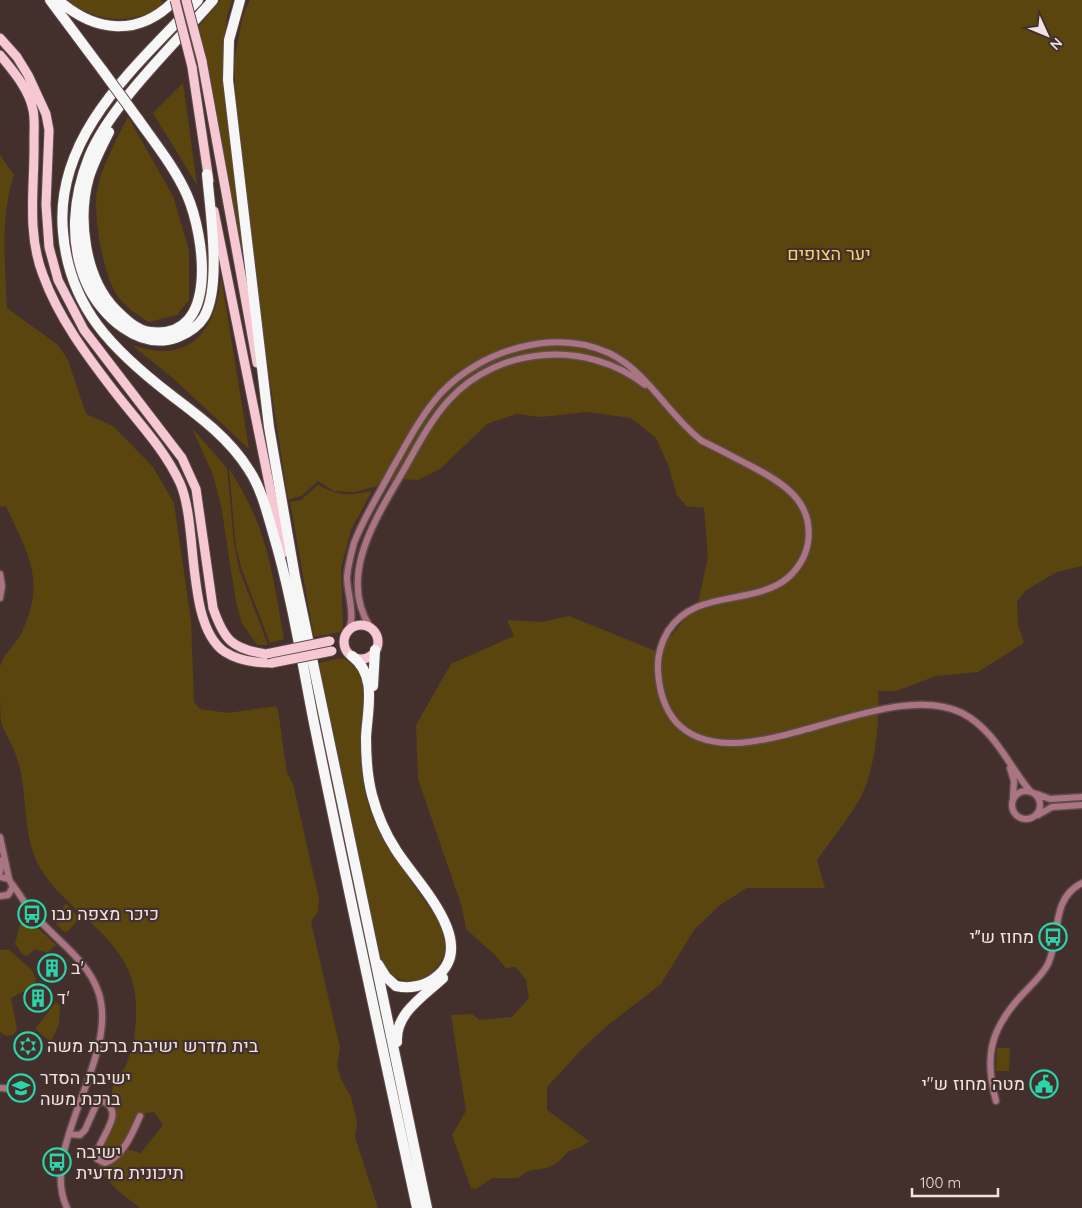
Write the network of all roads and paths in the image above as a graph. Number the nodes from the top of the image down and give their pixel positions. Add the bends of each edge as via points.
1 (50, 0) edge
2 (58, 0) edge
3 (175, 0) edge
4 (186, 0) edge
5 (198, 0) edge
6 (213, 0) edge
7 (240, 0) edge
8 (0, 38) edge
9 (0, 55) edge
10 (122, 105) junction
11 (207, 174) junction
12 (659, 397) junction
13 (269, 427) junction
14 (0, 574) edge
15 (288, 582) junction
16 (0, 598) edge
17 (370, 627) junction
18 (346, 634) junction
19 (375, 650) junction
20 (350, 654) junction
21 (367, 719) junction
22 (1005, 755) junction
23 (1033, 792) junction
24 (1082, 797) edge
25 (1013, 800) junction
26 (1082, 804) edge
27 (1037, 816) junction
28 (0, 837) edge
29 (2, 854) junction
30 (0, 872) edge
31 (0, 877) edge
32 (416, 879) junction
33 (11, 882) junction
34 (1082, 883) edge
35 (3, 896) edge
36 (25, 902) junction
37 (365, 916) junction
38 (399, 1068) junction
39 (28, 1084) dead end
40 (0, 1088) edge
41 (996, 1101) dead end
42 (140, 1116) dead end
43 (70, 1134) junction
44 (68, 1208) edge
45 (417, 1208) edge
46 (427, 1208) edge

1 - 10 highway, bridge via 138,119 177,175 188,197 196,223 201,264 200,298 193,315 180,326 158,332 136,327 105,298 97,286 88,253 86,199 89,176
2 - 3 highway via 91,22 120,27 154,18
3 - 11 main road, bridge via 192,67
4 - 13 main road, bridge via 202,61
5 - 15 highway via 123,82 84,134 62,199 63,233 76,287 96,325 111,344 216,431 249,470 262,497
6 - 10 highway
7 - 13 highway via 229,40 228,80
8 - 18 main road, bridge via 28,75 46,114 49,130 46,204 49,247 58,280 84,330 182,458 196,489 213,608 219,626 241,649 266,654 330,641
9 - 20 main road, bridge via 17,77 34,110 34,239 42,274 54,301 79,341 149,433 180,484 186,503 199,602 204,623 213,639 224,651 244,661 272,663 332,651
10 - 11 highway via 95,142 89,157 77,199 75,231 82,269 91,293 113,320 141,338 164,340 182,335 199,324 209,307 213,275
11 - 15 main road
12 - 17 street via 633,376 603,361 554,354 525,357 499,365 463,386 424,433 364,546 358,590 362,614
12 - 18 street via 641,376 619,359 593,348 567,344 537,345 502,353 457,378 440,394 416,428 365,517 349,563 351,626
12 - 22 street via 702,441 784,485 801,502 809,528 805,554 785,581 761,591 699,606 670,628 659,654 658,678 664,702 676,722 703,740 735,744 889,708 939,706 971,718 991,735
13 - 37 highway via 295,577
14 - 16 street
15 - 45 highway via 355,923
17 - 18 main road via 355,626
17 - 19 main road via 378,640
18 - 20 main road via 344,644
19 - 20 main road via 368,657
19 - 21 highway
20 - 21 highway via 360,662 367,675
21 - 32 highway via 367,767 372,795 388,836
22 - 23 street
22 - 25 street via 1014,781
23 - 24 street via 1050,799
23 - 25 street via 1019,793
23 - 27 street via 1040,802
25 - 27 street via 1012,808 1017,817 1028,820
26 - 27 street via 1052,807
28 - 29 street
29 - 30 street
29 - 33 street
31 - 33 street
32 - 37 highway via 450,933 449,960 436,977 413,987 391,982 378,964
32 - 38 highway via 452,922 458,937 458,949 447,975 408,1010 398,1026
33 - 35 street via 12,890
33 - 36 street
34 - 41 street via 1068,893 1060,906 1052,954 1045,970 1012,1007 994,1034 990,1067
35 - 36 street
36 - 43 street via 88,971 100,996 99,1043
37 - 38 highway
38 - 46 highway
39 - 40 street via 14,1089
42 - 43 street via 127,1143 105,1163 98,1159 96,1152 111,1123 108,1104 103,1101 97,1103 84,1132
43 - 44 street via 60,1172 62,1193

